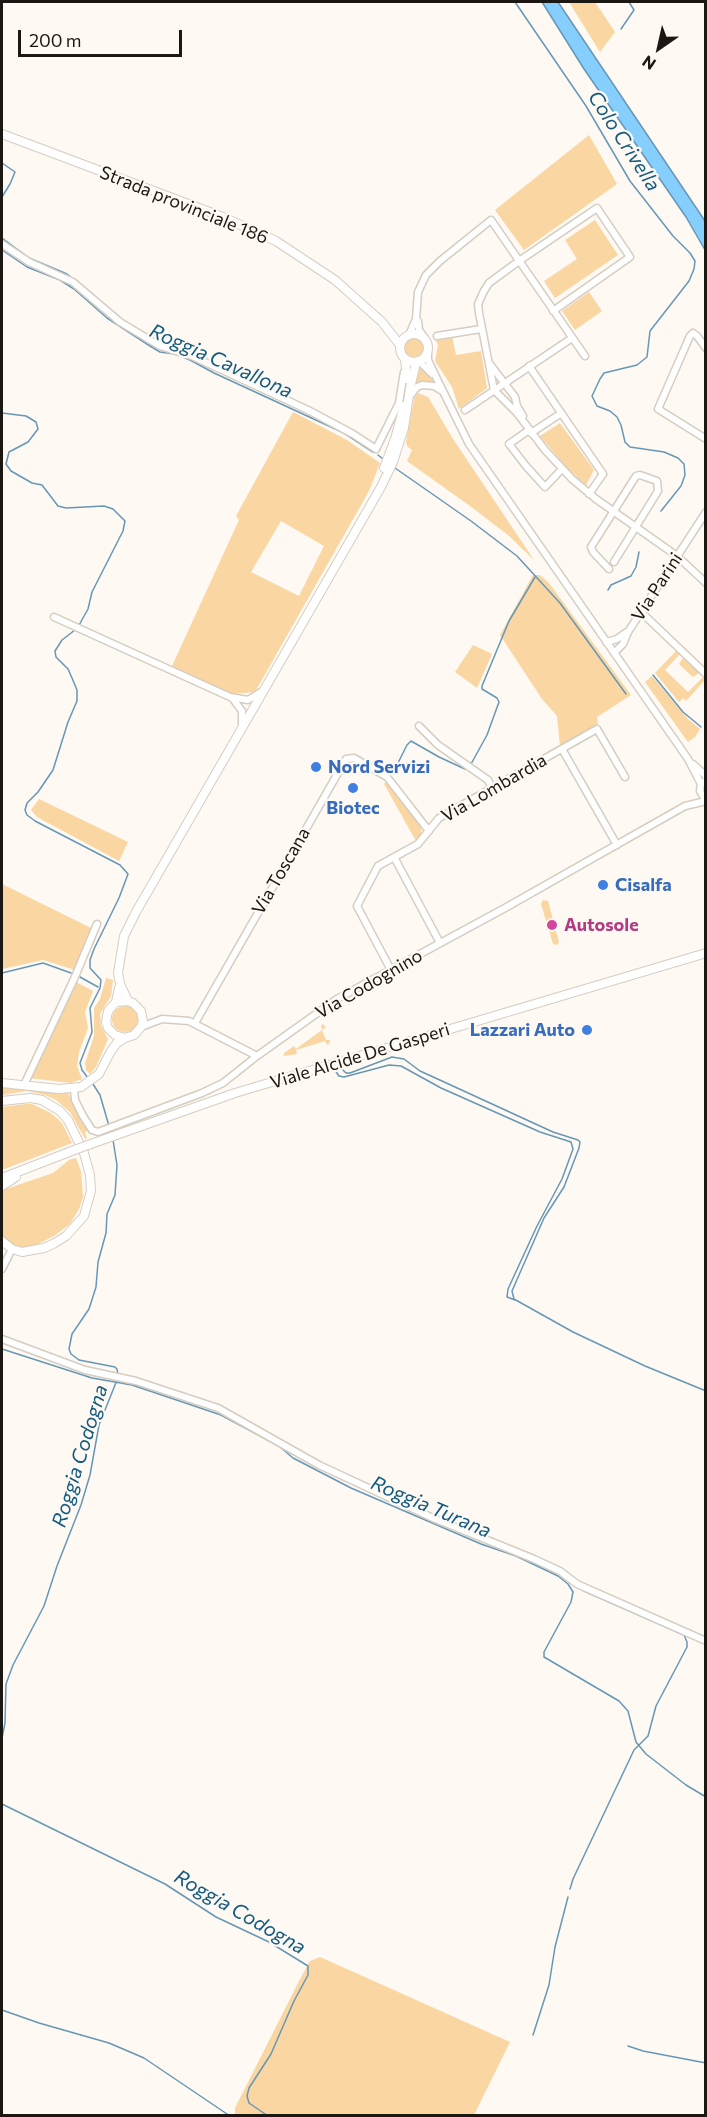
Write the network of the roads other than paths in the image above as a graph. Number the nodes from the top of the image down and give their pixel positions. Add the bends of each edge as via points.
1 (2, 134) edge
2 (2, 244) edge
3 (519, 261) junction
4 (554, 311) junction
5 (417, 315) junction
6 (382, 322) junction
7 (481, 329) junction
8 (409, 334) junction
9 (437, 336) dead end
10 (424, 337) junction
11 (572, 338) junction
12 (400, 345) junction
13 (705, 348) edge
14 (428, 354) junction
15 (585, 356) dead end
16 (487, 361) junction
17 (406, 362) junction
18 (418, 362) junction
19 (529, 366) junction
20 (436, 377) junction
21 (505, 383) junction
22 (494, 390) junction
23 (445, 393) junction
24 (410, 396) junction
25 (465, 410) dead end
26 (560, 414) junction
27 (530, 432) junction
28 (705, 439) edge
29 (561, 469) junction
30 (589, 494) junction
31 (368, 509) junction
32 (613, 512) junction
33 (705, 512) edge
34 (636, 528) junction
35 (677, 556) junction
36 (614, 562) dead end
37 (609, 568) dead end
38 (705, 583) edge
39 (640, 612) junction
40 (54, 617) dead end
41 (628, 632) junction
42 (606, 642) junction
43 (614, 653) junction
44 (705, 674) edge
45 (263, 690) junction
46 (230, 697) junction
47 (419, 726) dead end
48 (242, 728) junction
49 (562, 749) junction
50 (625, 777) dead end
51 (703, 783) edge
52 (492, 788) junction
53 (705, 801) edge
54 (685, 806) junction
55 (429, 831) junction
56 (616, 845) junction
57 (394, 857) junction
58 (97, 924) dead end
59 (440, 944) junction
60 (705, 953) edge
61 (391, 970) junction
62 (120, 984) junction
63 (128, 1001) junction
64 (116, 1002) junction
65 (141, 1011) junction
66 (162, 1019) junction
67 (195, 1023) junction
68 (141, 1027) junction
69 (112, 1033) junction
70 (124, 1038) junction
71 (111, 1051) junction
72 (257, 1056) junction
73 (2, 1083) edge
74 (24, 1084) junction
75 (74, 1089) junction
76 (2, 1101) edge
77 (118, 1129) junction
78 (101, 1135) junction
79 (28, 1167) junction
80 (2, 1173) edge
81 (2, 1178) edge
82 (2, 1186) edge
83 (2, 1241) edge
84 (12, 1249) junction
85 (2, 1269) edge
86 (2, 1339) edge
87 (705, 1641) edge

1 - 6 main road, Strada provinciale 186 via 264,235 323,271
2 - 17 street via 29,262 73,282 120,322 160,346 192,356 308,410 376,449 399,403
3 - 4 street
3 - 4 street via 597,208 630,257
3 - 5 street via 490,220 430,271 418,292
3 - 7 street via 484,291 478,304
4 - 11 street
5 - 8 street
5 - 10 street
6 - 8 main road
6 - 12 main road
7 - 9 street
7 - 16 street
8 - 10 main road
8 - 12 main road
10 - 14 main road via 429,345
11 - 15 street
11 - 19 street
12 - 17 main road
13 - 28 street via 693,333 658,409
14 - 18 main road
14 - 20 street
16 - 21 street
16 - 22 street
17 - 18 main road
17 - 31 main road via 407,388 402,413
18 - 20 street
18 - 24 main road
19 - 21 street
19 - 26 street
20 - 23 street
21 - 22 street
21 - 27 street
22 - 25 street
22 - 27 street
23 - 24 street via 422,385
23 - 42 street via 469,444
24 - 31 main road via 400,442
26 - 27 street
26 - 30 street via 603,474
27 - 29 street
27 - 29 street via 510,444 526,466 545,487
29 - 30 street
30 - 32 street
31 - 45 main road
32 - 34 street
32 - 34 street via 636,476 657,481 657,491
32 - 37 street via 591,547
33 - 35 street, Via Parini
34 - 35 street
34 - 36 street
35 - 38 street
35 - 39 street, Via Parini
39 - 41 street, Via Parini
39 - 44 street
40 - 46 street
41 - 42 street, Via Parini
41 - 43 street, Via Parini
42 - 43 street
43 - 51 street
45 - 46 street via 248,700
45 - 48 main road
46 - 48 street via 242,711
47 - 52 street via 438,745 488,780
48 - 62 main road via 124,936 119,959
49 - 50 street, Via Lombardia via 597,729
49 - 52 street, Via Lombardia
49 - 56 street
51 - 53 street
51 - 54 street, Via Codognino
52 - 55 street, Via Lombardia via 439,818
53 - 54 street, Via Codognino
54 - 56 street, Via Codognino
55 - 57 street, Via Lombardia via 418,844
55 - 67 street, Via Toscana via 387,777 354,758 346,759
56 - 59 street, Via Codognino
57 - 59 street
57 - 61 street, Via Lombardia via 378,866 357,906
58 - 74 street
59 - 61 street, Via Codognino
60 - 77 main road, Viale Alcide De Gasperi
61 - 72 street, Via Codognino via 329,1004
62 - 63 main road
62 - 64 main road
63 - 64 main road
63 - 65 main road
64 - 69 main road via 106,1016
65 - 66 street
65 - 68 main road
66 - 67 street
66 - 68 street
67 - 72 street
68 - 70 main road
69 - 70 main road
69 - 71 main road
70 - 71 main road
71 - 75 main road via 95,1078
72 - 77 street, Via Codognino via 223,1083
73 - 74 main road
74 - 75 main road
75 - 78 street via 89,1126
76 - 84 main road via 42,1100 60,1111 79,1140 91,1185 84,1216 66,1236 31,1252
77 - 78 main road, Viale Alcide De Gasperi
78 - 79 main road, Viale Alcide De Gasperi, bridge via 88,1145
79 - 80 main road
79 - 81 main road
79 - 82 main road
83 - 84 main road
84 - 85 street
86 - 87 street via 85,1370 118,1376 218,1408 319,1465 534,1559 577,1584

